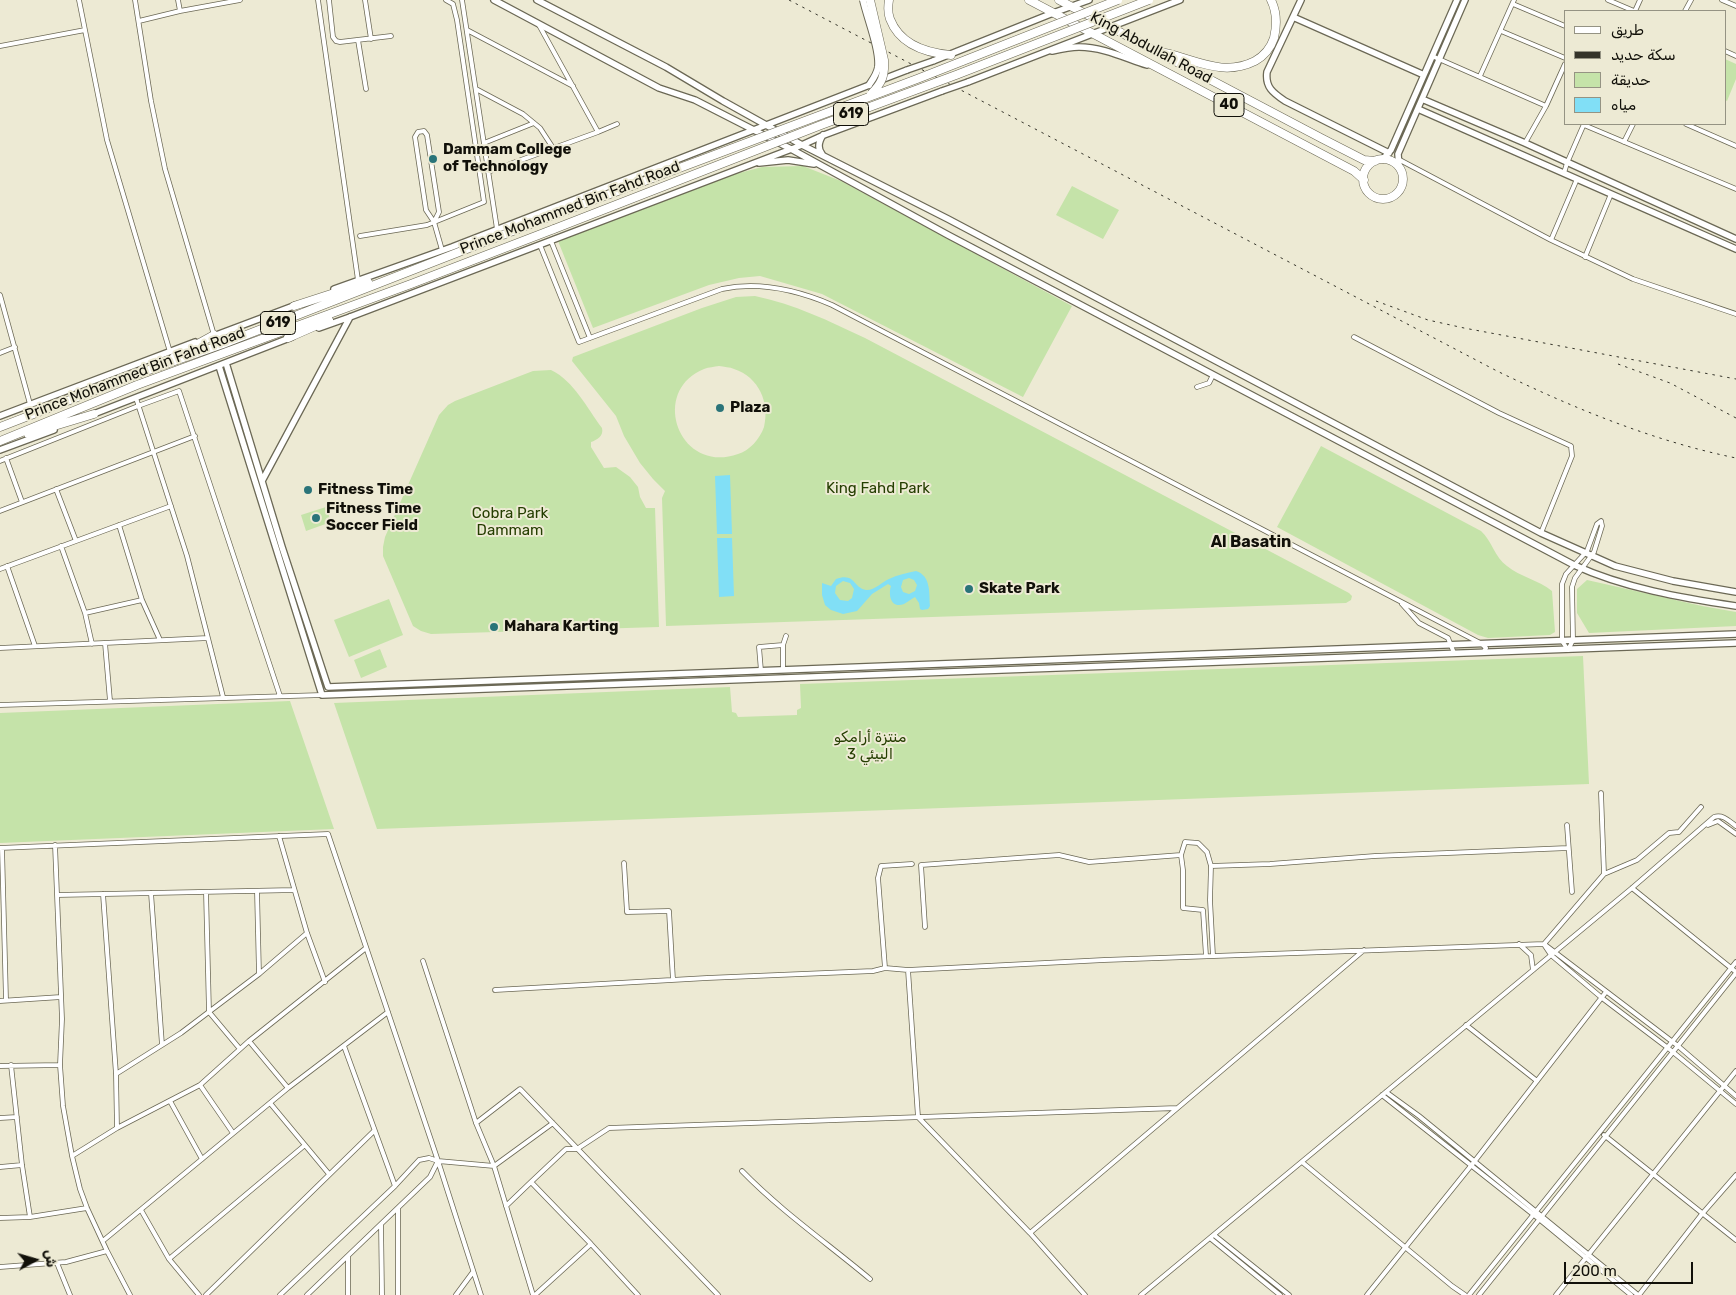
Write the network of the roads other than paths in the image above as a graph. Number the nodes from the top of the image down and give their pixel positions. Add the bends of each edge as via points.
1 (79, 0) edge
2 (135, 0) edge
3 (178, 0) edge
4 (240, 0) edge
5 (318, 0) edge
6 (329, 0) edge
7 (365, 0) edge
8 (446, 0) edge
9 (462, 0) edge
10 (494, 0) edge
11 (538, 0) edge
12 (863, 0) edge
13 (870, 0) edge
14 (888, 0) edge
15 (1030, 0) edge
16 (1059, 0) edge
17 (1090, 0) edge
18 (1118, 0) edge
19 (1149, 0) edge
20 (1180, 0) edge
21 (1271, 0) edge
22 (1301, 0) edge
23 (1457, 0) edge
24 (1465, 0) edge
25 (1608, 0) edge
26 (1722, 0) edge
27 (216, 2) edge
28 (1514, 2) edge
29 (1071, 6) junction
30 (1736, 6) edge
31 (1633, 10) edge
32 (180, 11) junction
33 (1054, 12) junction
34 (1293, 17) junction
35 (138, 21) junction
36 (538, 23) junction
37 (1108, 26) junction
38 (1564, 26) edge
39 (85, 30) junction
40 (467, 30) junction
41 (1500, 30) junction
42 (1092, 33) junction
43 (391, 36) dead end
44 (371, 39) junction
45 (358, 40) junction
46 (0, 46) edge
47 (1156, 51) junction
48 (1040, 53) junction
49 (951, 55) junction
50 (1432, 56) junction
51 (1564, 58) edge
52 (1438, 60) junction
53 (1564, 66) edge
54 (1160, 69) junction
55 (1424, 74) junction
56 (1480, 76) junction
57 (869, 85) junction
58 (574, 86) junction
59 (366, 89) dead end
60 (476, 89) junction
61 (870, 96) junction
62 (1422, 99) junction
63 (1546, 106) junction
64 (1418, 109) junction
65 (534, 123) junction
66 (617, 124) dead end
67 (766, 125) junction
68 (1584, 125) edge
69 (1586, 125) edge
70 (1632, 125) edge
71 (1688, 125) edge
72 (751, 130) junction
73 (598, 132) junction
74 (824, 135) junction
75 (1624, 142) junction
76 (484, 143) junction
77 (802, 144) junction
78 (1525, 144) junction
79 (1736, 145) edge
80 (553, 148) junction
81 (791, 148) junction
82 (1389, 153) junction
83 (823, 156) junction
84 (1379, 160) junction
85 (1567, 162) junction
86 (1399, 163) junction
87 (745, 166) junction
88 (821, 166) junction
89 (488, 172) junction
90 (1564, 173) junction
91 (1577, 179) junction
92 (1364, 180) junction
93 (1736, 189) edge
94 (1611, 194) junction
95 (434, 222) junction
96 (497, 229) junction
97 (360, 236) dead end
98 (1736, 239) edge
99 (1551, 240) junction
100 (551, 241) junction
101 (540, 245) junction
102 (1736, 249) edge
103 (442, 250) junction
104 (1584, 257) junction
105 (432, 263) junction
106 (358, 280) junction
107 (411, 284) junction
108 (0, 295) edge
109 (294, 306) junction
110 (1736, 314) edge
111 (350, 317) junction
112 (214, 335) junction
113 (1354, 337) dead end
114 (288, 338) junction
115 (590, 338) junction
116 (15, 347) junction
117 (170, 352) junction
118 (0, 353) edge
119 (226, 364) junction
120 (219, 366) junction
121 (132, 376) junction
122 (1213, 376) junction
123 (1197, 388) dead end
124 (136, 398) junction
125 (30, 404) junction
126 (138, 406) junction
127 (94, 414) junction
128 (0, 416) edge
129 (0, 426) edge
130 (195, 436) junction
131 (0, 441) edge
132 (0, 450) edge
133 (152, 453) junction
134 (6, 458) junction
135 (0, 461) edge
136 (262, 481) junction
137 (257, 487) junction
138 (56, 489) junction
139 (22, 502) junction
140 (171, 506) junction
141 (0, 511) edge
142 (119, 525) junction
143 (1542, 533) junction
144 (76, 541) junction
145 (61, 546) junction
146 (1588, 556) junction
147 (1574, 565) junction
148 (7, 566) junction
149 (0, 569) edge
150 (1582, 569) junction
151 (1736, 592) edge
152 (142, 600) junction
153 (1400, 602) junction
154 (1736, 606) edge
155 (85, 614) junction
156 (1736, 634) edge
157 (786, 636) dead end
158 (208, 638) junction
159 (160, 640) junction
160 (1573, 640) junction
161 (1562, 641) junction
162 (105, 643) junction
163 (1736, 643) edge
164 (92, 644) junction
165 (1482, 644) junction
166 (783, 645) junction
167 (1451, 645) junction
168 (35, 646) junction
169 (0, 648) edge
170 (1388, 648) junction
171 (1568, 650) junction
172 (1254, 652) junction
173 (1483, 653) junction
174 (1457, 654) junction
175 (1152, 656) junction
176 (1388, 656) junction
177 (1255, 660) junction
178 (1036, 661) junction
179 (933, 665) junction
180 (1152, 665) junction
181 (1037, 669) junction
182 (783, 670) junction
183 (793, 670) junction
184 (761, 671) junction
185 (745, 672) junction
186 (707, 673) junction
187 (934, 673) junction
188 (668, 674) junction
189 (579, 678) junction
190 (793, 678) junction
191 (746, 679) junction
192 (476, 681) junction
193 (708, 681) junction
194 (668, 682) junction
195 (384, 685) junction
196 (579, 686) junction
197 (328, 687) junction
198 (476, 690) junction
199 (385, 693) junction
200 (322, 695) junction
201 (280, 696) junction
202 (223, 698) junction
203 (110, 701) junction
204 (0, 705) edge
205 (1601, 793) dead end
206 (1701, 807) dead end
207 (1567, 825) dead end
208 (1736, 826) edge
209 (1702, 829) junction
210 (1736, 834) edge
211 (279, 836) junction
212 (55, 845) junction
213 (1, 848) edge
214 (1568, 848) junction
215 (1181, 855) junction
216 (624, 863) dead end
217 (912, 864) dead end
218 (1211, 866) junction
219 (1604, 874) junction
220 (1632, 888) junction
221 (294, 890) junction
222 (257, 891) junction
223 (206, 892) junction
224 (1572, 892) dead end
225 (151, 893) junction
226 (103, 894) junction
227 (57, 895) junction
228 (2, 902) edge
229 (925, 927) dead end
230 (307, 933) junction
231 (1519, 944) junction
232 (1544, 944) junction
233 (366, 948) junction
234 (2, 949) edge
235 (1364, 950) junction
236 (1555, 951) junction
237 (1551, 955) junction
238 (1206, 956) junction
239 (1213, 956) junction
240 (423, 961) dead end
241 (1736, 962) edge
242 (885, 968) junction
243 (1731, 969) junction
244 (908, 970) junction
245 (1533, 970) junction
246 (1736, 972) edge
247 (259, 974) junction
248 (673, 980) junction
249 (325, 982) junction
250 (496, 990) dead end
251 (1606, 992) junction
252 (61, 997) junction
253 (1602, 998) junction
254 (6, 1000) junction
255 (0, 1001) edge
256 (209, 1012) junction
257 (388, 1012) junction
258 (1466, 1025) junction
259 (249, 1041) junction
260 (1672, 1043) junction
261 (162, 1045) junction
262 (344, 1046) junction
263 (1678, 1046) junction
264 (1668, 1048) junction
265 (240, 1049) junction
266 (1673, 1052) junction
267 (11, 1065) junction
268 (60, 1065) junction
269 (0, 1066) edge
270 (1736, 1071) edge
271 (116, 1074) junction
272 (1537, 1081) junction
273 (1719, 1081) junction
274 (200, 1085) junction
275 (1724, 1086) junction
276 (288, 1088) junction
277 (1720, 1091) junction
278 (1384, 1094) junction
279 (1736, 1096) edge
280 (170, 1100) junction
281 (270, 1103) junction
282 (1736, 1104) edge
283 (1178, 1108) junction
284 (17, 1117) junction
285 (918, 1117) junction
286 (0, 1118) edge
287 (476, 1123) junction
288 (552, 1123) junction
289 (117, 1128) junction
290 (374, 1131) junction
291 (1600, 1132) junction
292 (233, 1134) junction
293 (1606, 1136) junction
294 (305, 1145) junction
295 (578, 1149) junction
296 (72, 1156) junction
297 (202, 1159) junction
298 (438, 1161) junction
299 (1302, 1162) junction
300 (1472, 1164) junction
301 (22, 1165) junction
302 (494, 1166) junction
303 (0, 1167) edge
304 (742, 1171) dead end
305 (329, 1174) junction
306 (1654, 1174) junction
307 (1736, 1175) edge
308 (530, 1182) junction
309 (395, 1186) junction
310 (506, 1206) junction
311 (87, 1208) junction
312 (398, 1208) junction
313 (140, 1210) junction
314 (1534, 1213) junction
315 (1702, 1214) junction
316 (30, 1217) junction
317 (1540, 1217) junction
318 (0, 1218) edge
319 (381, 1224) junction
320 (1030, 1233) junction
321 (1214, 1235) junction
322 (1210, 1238) junction
323 (104, 1240) junction
324 (1736, 1240) edge
325 (591, 1244) junction
326 (1406, 1247) junction
327 (107, 1251) junction
328 (348, 1256) junction
329 (1587, 1256) junction
330 (169, 1259) junction
331 (57, 1263) junction
332 (0, 1267) edge
333 (473, 1272) junction
334 (870, 1279) dead end
335 (70, 1295) edge
336 (130, 1295) edge
337 (198, 1295) edge
338 (206, 1295) edge
339 (280, 1295) edge
340 (307, 1295) edge
341 (348, 1295) edge
342 (382, 1295) edge
343 (398, 1295) edge
344 (456, 1295) edge
345 (481, 1295) edge
346 (534, 1295) edge
347 (638, 1295) edge
348 (718, 1295) edge
349 (1085, 1295) edge
350 (1141, 1295) edge
351 (1280, 1295) edge
352 (1289, 1295) edge
353 (1367, 1295) edge
354 (1465, 1295) edge
355 (1469, 1295) edge
356 (1479, 1295) edge
357 (1556, 1295) edge
358 (1631, 1295) edge
359 (1639, 1295) edge

1 - 39 street
2 - 35 street
3 - 32 street
4 - 27 street
5 - 106 street
6 - 45 street via 333,37 340,42
7 - 44 street
8 - 95 street via 453,4 457,20 484,202
9 - 40 street
10 - 36 street
11 - 67 street via 666,67
12 - 57 main road, bridge via 878,66
13 - 61 highway, bridge via 885,68 883,79
14 - 49 highway via 890,19 906,40 917,48
15 - 33 highway, King Abdullah Road / 40
16 - 29 highway, King Abdullah Road / 40
17 - 29 street
18 - 61 highway, Prince Mohammed Bin Fahd Road / 619, bridge
19 - 107 highway, Prince Mohammed Bin Fahd Road / 619, bridge
20 - 37 street
21 - 47 highway via 1277,28 1273,42 1266,53 1245,66 1210,66
22 - 34 street
23 - 50 street
24 - 52 street
25 - 31 street
26 - 30 street
27 - 32 street
28 - 38 street
28 - 41 street
29 - 33 street
29 - 37 highway, King Abdullah Road / 40
32 - 35 street
33 - 42 highway, King Abdullah Road / 40
33 - 49 street
34 - 55 street
34 - 82 street via 1266,72 1267,83 1273,93
35 - 112 street via 165,169
36 - 58 street
36 - 72 street via 659,88 695,100
37 - 42 street
37 - 47 highway, King Abdullah Road / 40
39 - 46 street
39 - 117 street via 108,140
40 - 58 street
40 - 60 street
41 - 51 street
41 - 56 street
42 - 48 street
42 - 54 highway, King Abdullah Road / 40
43 - 44 street
44 - 45 street
45 - 59 street
47 - 84 highway, King Abdullah Road / 40 via 1364,160
48 - 54 street via 1090,48
48 - 74 street, bridge
49 - 57 street, bridge
50 - 52 street
50 - 55 street
52 - 56 street
52 - 62 street
53 - 63 street
54 - 92 highway, King Abdullah Road / 40 via 1354,171
55 - 82 street
56 - 63 street
57 - 67 street
58 - 73 street
60 - 65 street
60 - 76 street
61 - 105 highway, Prince Mohammed Bin Fahd Road / 619, bridge
62 - 64 street
62 - 78 street
63 - 78 street
64 - 86 street via 1398,154
64 - 90 street
65 - 76 street
65 - 80 street
66 - 73 street
67 - 72 street
67 - 77 street
68 - 85 street
69 - 75 street
70 - 75 street
71 - 79 street
72 - 81 street
72 - 96 street
73 - 80 street
74 - 77 street
74 - 83 street via 819,146
75 - 93 street
76 - 89 street
77 - 81 street
77 - 83 street
78 - 85 street
80 - 89 street
81 - 87 street
81 - 88 street
82 - 84 street
83 - 143 street
84 - 86 highway
84 - 92 highway via 1367,169
85 - 90 street
85 - 98 street
86 - 92 highway via 1402,186 1392,197 1380,199 1373,196
86 - 99 street
87 - 88 street via 788,160
87 - 100 street
88 - 122 street
89 - 96 street
90 - 91 street
91 - 94 street
91 - 99 street
94 - 102 street
94 - 104 street
95 - 95 street via 439,212 424,131 415,137 426,210
95 - 97 street
95 - 103 street
96 - 103 street
99 - 104 street
100 - 101 street
100 - 115 street
101 - 111 street
101 - 115 street via 579,342
103 - 106 street
104 - 110 street via 1633,280
105 - 109 highway
105 - 121 highway, Prince Mohammed Bin Fahd Road / 619
106 - 109 street
107 - 114 highway
107 - 131 highway, Prince Mohammed Bin Fahd Road / 619 via 137,385
108 - 116 street
109 - 112 street
111 - 114 street
111 - 136 street
112 - 117 street
112 - 121 highway
113 - 143 street via 1499,413 1571,446 1572,456
114 - 119 street
115 - 153 street via 739,285 807,294
116 - 118 street
116 - 125 street
117 - 125 street
119 - 120 street
119 - 136 street
120 - 124 street
120 - 137 street
121 - 129 highway, Prince Mohammed Bin Fahd Road / 619
122 - 123 street via 1208,383
122 - 147 street
124 - 126 street
124 - 127 street
125 - 128 street
126 - 130 street via 180,391
126 - 133 street
126 - 134 street
127 - 131 highway
127 - 132 street
130 - 133 street
130 - 201 street
133 - 138 street
133 - 140 street
134 - 135 street
134 - 139 street
136 - 137 street
136 - 197 street
137 - 200 street
138 - 139 street
138 - 144 street
139 - 141 street
140 - 142 street
140 - 158 street
142 - 144 street
142 - 152 street
143 - 146 street
144 - 145 street
145 - 148 street
145 - 155 street
146 - 146 street via 1602,526 1602,522 1597,524
146 - 147 street
146 - 150 street
146 - 151 street via 1673,581
147 - 150 street
147 - 161 street via 1562,584
148 - 149 street
148 - 168 street
150 - 154 street via 1610,580
150 - 160 street via 1572,587
152 - 155 street
152 - 159 street
153 - 165 street
153 - 167 street via 1419,623 1448,638
155 - 164 street
156 - 160 street
157 - 166 street
158 - 159 street
158 - 202 street
159 - 162 street
160 - 161 street
160 - 171 street
161 - 165 street
161 - 171 street
162 - 164 street
162 - 203 street
163 - 171 street
164 - 168 street
165 - 167 street
165 - 173 street via 1486,648
166 - 182 street
166 - 184 street via 759,647
167 - 170 street
167 - 174 street
168 - 169 street
170 - 172 street
170 - 176 street
171 - 173 street
172 - 175 street
172 - 177 street
173 - 174 street
174 - 176 street
175 - 178 street
175 - 180 street
176 - 177 street
177 - 180 street
178 - 179 street
178 - 181 street
179 - 183 street
179 - 187 street
180 - 181 street
181 - 187 street
182 - 183 street
182 - 184 street
183 - 190 street
184 - 185 street
185 - 186 street
185 - 191 street
186 - 188 street
186 - 193 street
187 - 190 street
188 - 189 street
188 - 194 street
189 - 192 street
189 - 196 street
190 - 191 street
191 - 193 street
192 - 195 street
192 - 198 street
193 - 194 street
194 - 196 street
195 - 197 street
195 - 199 street
196 - 198 street
197 - 200 street
198 - 199 street
199 - 200 street
200 - 201 street
201 - 202 street
202 - 203 street
203 - 204 street
205 - 219 street
206 - 219 street via 1679,832 1669,833 1637,860
207 - 214 street
208 - 209 street via 1719,815
209 - 210 street via 1718,822
209 - 220 street
211 - 212 street
211 - 221 street
211 - 233 street via 328,834
212 - 213 street
212 - 227 street
213 - 228 street
214 - 218 street
214 - 224 street
215 - 218 street via 1185,842 1198,842 1207,852
215 - 229 street via 1088,862 1059,855 921,865
215 - 238 street via 1183,908 1203,910
216 - 248 street via 627,912 669,910
217 - 242 street via 881,866 878,878
218 - 239 street
219 - 232 street
220 - 236 street
220 - 243 street
221 - 222 street
221 - 230 street
222 - 223 street
222 - 247 street
223 - 225 street
223 - 256 street
225 - 226 street
225 - 261 street
226 - 227 street
226 - 271 street
227 - 252 street
228 - 234 street
230 - 247 street
230 - 249 street
231 - 232 street
231 - 235 street
231 - 245 street via 1531,955
232 - 236 street
232 - 237 street
233 - 249 street
233 - 257 street
234 - 254 street
235 - 239 street
235 - 283 street
236 - 237 street
236 - 251 street
237 - 245 street
237 - 253 street
238 - 239 street
238 - 244 street
240 - 287 street
241 - 243 street
242 - 244 street
242 - 248 street
243 - 246 street
243 - 260 street
244 - 285 street
245 - 258 street
246 - 263 street
247 - 256 street
248 - 250 street
249 - 259 street
251 - 253 street
251 - 260 street
252 - 254 street
252 - 268 street
253 - 264 street
253 - 272 street
254 - 255 street
256 - 261 street
256 - 265 street
257 - 262 street
257 - 298 street
258 - 272 street
258 - 278 street
259 - 265 street
259 - 276 street
260 - 263 street
260 - 264 street
261 - 271 street
262 - 276 street
262 - 290 street
263 - 266 street
263 - 273 street
264 - 266 street
264 - 291 street
265 - 274 street
266 - 277 street
266 - 293 street
267 - 268 street
267 - 269 street
267 - 284 street
268 - 296 street
270 - 275 street
271 - 289 street
272 - 300 street
273 - 275 street
273 - 277 street
274 - 280 street
274 - 292 street
275 - 277 street
275 - 279 street
276 - 281 street
277 - 282 street
277 - 306 street
278 - 299 street
278 - 300 street via 1419,1116
280 - 289 street
280 - 297 street
281 - 292 street
281 - 294 street
283 - 285 street
283 - 320 street
284 - 286 street
284 - 301 street
285 - 295 street via 609,1128
285 - 320 street
287 - 288 street via 520,1089
287 - 302 street
288 - 295 street
288 - 302 street
289 - 296 street
290 - 305 street
290 - 309 street
291 - 293 street
291 - 314 street
292 - 297 street
293 - 306 street
293 - 317 street
294 - 305 street
294 - 330 street
295 - 308 street via 566,1150
295 - 348 street
296 - 311 street
297 - 313 street
298 - 302 street
298 - 309 street via 429,1158 419,1160
298 - 312 street via 430,1177
298 - 333 street
299 - 321 street
299 - 326 street
300 - 314 street
300 - 326 street
301 - 303 street
301 - 316 street
302 - 310 street
304 - 334 street
305 - 338 street
306 - 315 street
306 - 329 street
307 - 315 street
308 - 310 street
308 - 325 street
309 - 339 street
310 - 346 street
311 - 316 street
311 - 323 street
312 - 319 street
312 - 343 street
313 - 323 street
313 - 330 street
314 - 317 street
314 - 355 street
315 - 324 street
315 - 359 street
316 - 318 street
317 - 329 street
317 - 356 street
319 - 328 street
319 - 342 street
320 - 349 street
321 - 322 street
321 - 352 street
322 - 350 street
322 - 351 street
323 - 327 street
325 - 346 street
325 - 347 street
326 - 353 street
326 - 354 street
327 - 331 street
327 - 336 street
328 - 340 street
328 - 341 street
329 - 357 street
329 - 358 street
329 - 359 street
330 - 337 street
331 - 332 street
331 - 335 street
333 - 344 street
333 - 345 street

